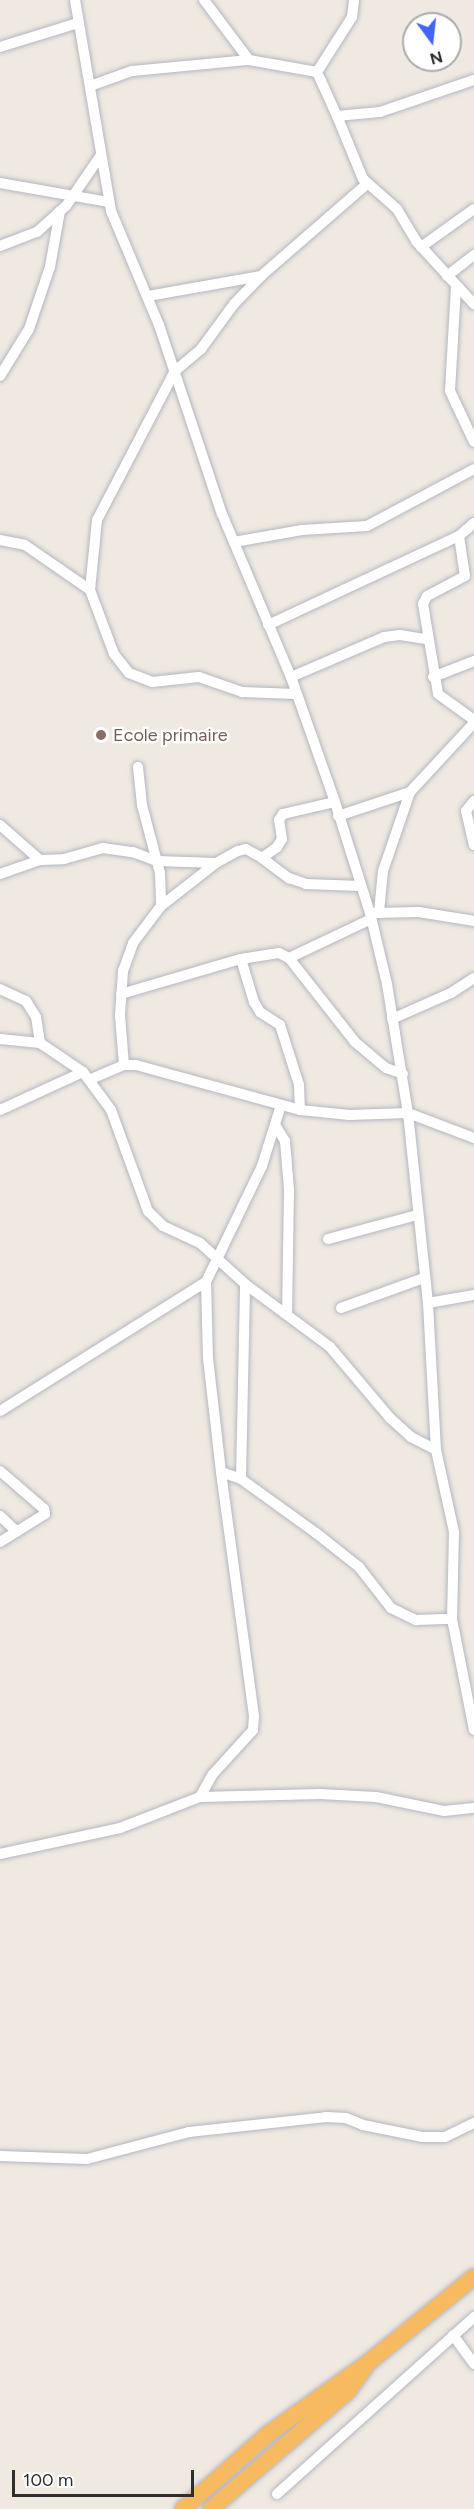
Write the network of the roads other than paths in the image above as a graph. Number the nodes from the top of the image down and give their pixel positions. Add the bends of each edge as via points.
1 (75, 0) edge
2 (204, 0) edge
3 (354, 0) edge
4 (78, 23) junction
5 (0, 47) edge
6 (249, 60) junction
7 (317, 72) junction
8 (474, 80) edge
9 (90, 86) junction
10 (337, 117) junction
11 (101, 155) junction
12 (0, 183) edge
13 (367, 184) junction
14 (74, 198) junction
15 (109, 202) junction
16 (474, 209) edge
17 (60, 211) junction
18 (0, 246) edge
19 (421, 247) junction
20 (474, 255) edge
21 (261, 276) junction
22 (447, 276) junction
23 (456, 286) junction
24 (148, 296) junction
25 (474, 304) edge
26 (175, 371) junction
27 (0, 376) edge
28 (474, 442) edge
29 (474, 469) edge
30 (474, 523) edge
31 (459, 536) junction
32 (0, 540) edge
33 (234, 542) junction
34 (90, 590) junction
35 (268, 625) junction
36 (426, 639) junction
37 (474, 661) edge
38 (291, 677) junction
39 (433, 677) junction
40 (296, 694) junction
41 (474, 722) edge
42 (138, 767) dead end
43 (410, 792) junction
44 (474, 801) edge
45 (335, 802) junction
46 (339, 816) junction
47 (0, 825) edge
48 (474, 845) edge
49 (262, 858) junction
50 (40, 860) junction
51 (157, 861) junction
52 (216, 863) junction
53 (0, 873) edge
54 (360, 886) junction
55 (161, 906) junction
56 (374, 915) junction
57 (474, 921) edge
58 (289, 958) junction
59 (241, 959) junction
60 (474, 978) edge
61 (0, 981) edge
62 (0, 989) edge
63 (121, 994) junction
64 (392, 1019) junction
65 (0, 1039) edge
66 (40, 1043) junction
67 (124, 1065) junction
68 (403, 1074) junction
69 (87, 1076) junction
70 (281, 1105) junction
71 (0, 1110) edge
72 (300, 1110) junction
73 (408, 1113) junction
74 (275, 1125) junction
75 (474, 1138) edge
76 (417, 1215) junction
77 (328, 1239) dead end
78 (216, 1256) junction
79 (424, 1278) junction
80 (206, 1282) junction
81 (244, 1284) junction
82 (474, 1295) edge
83 (428, 1303) junction
84 (341, 1308) dead end
85 (287, 1312) junction
86 (0, 1411) edge
87 (436, 1450) junction
88 (0, 1471) edge
89 (221, 1472) junction
90 (241, 1479) junction
91 (0, 1516) edge
92 (17, 1532) junction
93 (0, 1542) edge
94 (452, 1619) junction
95 (474, 1730) edge
96 (200, 1797) junction
97 (474, 1808) edge
98 (0, 1854) edge
99 (474, 2123) edge
100 (0, 2156) edge
101 (473, 2281) edge
102 (474, 2317) edge
103 (453, 2335) junction
104 (369, 2362) junction
105 (474, 2364) edge
106 (277, 2494) dead end
107 (183, 2509) edge
108 (211, 2509) edge

1 - 4 street
2 - 6 street
3 - 7 street via 352,17
4 - 5 street
4 - 9 street
6 - 7 street
6 - 9 street via 132,71
7 - 10 street
8 - 10 street via 380,112
9 - 11 street
10 - 13 street
11 - 14 street
11 - 15 street
12 - 14 street
13 - 19 street via 397,209
13 - 21 street
14 - 15 street
14 - 17 street
15 - 24 street
16 - 19 street
17 - 18 street via 36,232
17 - 27 street via 50,267 29,329
19 - 22 street
20 - 22 street
21 - 24 street
21 - 26 street via 234,304 201,349
22 - 23 street
23 - 25 street
23 - 28 street via 450,391
24 - 26 street
26 - 33 street via 196,444
26 - 34 street via 97,520
29 - 33 street via 367,526 302,530
30 - 31 street
31 - 35 street
31 - 36 street via 465,576 424,598
32 - 34 street via 25,545
33 - 35 street
34 - 40 street via 114,654 129,673 160,683 199,676 242,692
35 - 38 street
36 - 38 street via 400,634 384,638
36 - 39 street
37 - 39 street
38 - 40 street
39 - 41 street via 438,694
40 - 45 street
41 - 43 street
42 - 51 street via 142,805
43 - 46 street
43 - 56 street via 383,871
44 - 48 street via 466,812
45 - 46 street
45 - 49 street via 283,814 279,820 280,844
46 - 54 street
47 - 50 street
49 - 52 street via 246,849
49 - 54 street via 289,878 306,884
50 - 51 street via 64,859 103,848 133,852
50 - 53 street
51 - 52 street
51 - 55 street
52 - 55 street
54 - 56 street
55 - 63 street via 133,943 123,971
56 - 57 street via 419,912
56 - 58 street
56 - 64 street
58 - 59 street via 279,953
58 - 68 street via 355,1042 386,1068
59 - 63 street
59 - 72 street via 254,1002 260,1012 280,1025 299,1085
60 - 64 street via 451,993
61 - 62 street
62 - 66 street via 26,1001 36,1017
63 - 67 street
64 - 68 street
65 - 66 street
66 - 69 street
67 - 69 street
67 - 70 street
68 - 73 street
69 - 71 street
69 - 78 street via 111,1110 148,1211 163,1226 200,1243
70 - 72 street
70 - 74 street
72 - 73 street via 350,1115
73 - 75 street
73 - 76 street
74 - 78 street via 262,1166
74 - 85 street via 285,1141 289,1190
76 - 77 street
76 - 79 street
78 - 80 street
78 - 81 street
79 - 83 street
79 - 84 street
80 - 86 street
80 - 89 street via 208,1358
81 - 85 street
81 - 90 street
82 - 83 street
83 - 87 street
85 - 87 street via 330,1347 397,1424
87 - 94 street via 454,1532
88 - 92 street via 44,1509 45,1515
89 - 90 street
89 - 96 street via 254,1716 253,1730 213,1774
90 - 94 street via 359,1567 391,1608 416,1620
91 - 92 street
92 - 93 street
94 - 95 street
96 - 97 street via 320,1794 376,1797 444,1811
96 - 98 street via 120,1828
99 - 100 street via 445,2137 422,2137 363,2126 346,2118 326,2117 189,2132 87,2159
101 - 104 highway
102 - 103 street
103 - 105 street
103 - 106 street
104 - 107 highway via 268,2434
104 - 108 highway via 348,2391

